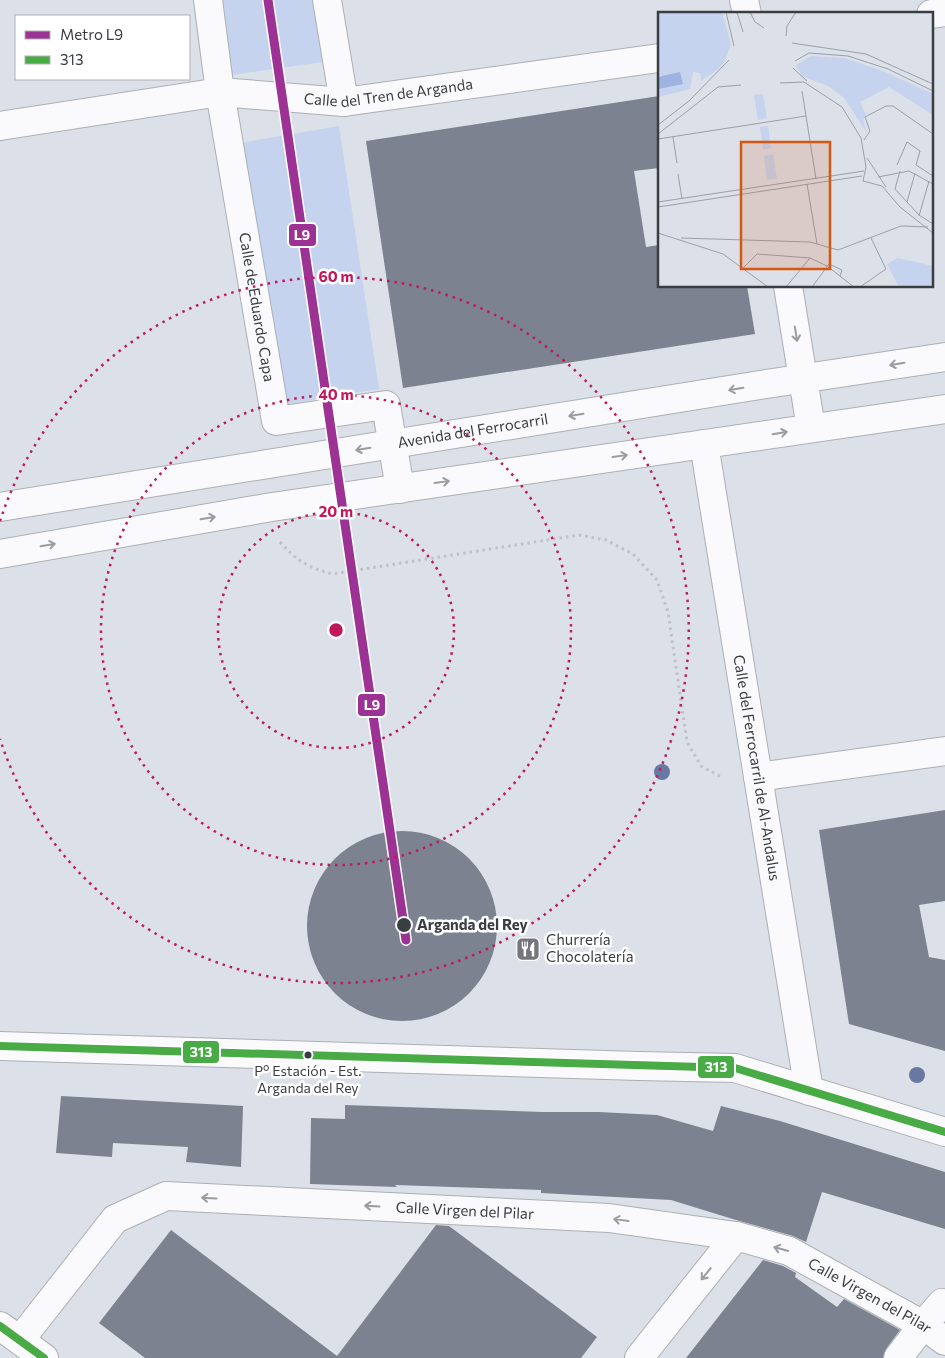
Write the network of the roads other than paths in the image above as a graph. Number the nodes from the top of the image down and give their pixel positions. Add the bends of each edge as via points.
1 (208, 0) edge
2 (327, 0) edge
3 (945, 12) edge
4 (932, 14) edge
5 (658, 58) edge
6 (220, 92) junction
7 (344, 102) junction
8 (0, 126) edge
9 (788, 288) edge
10 (945, 357) edge
11 (803, 379) junction
12 (945, 409) edge
13 (811, 428) junction
14 (393, 444) junction
15 (704, 444) junction
16 (400, 488) junction
17 (0, 507) edge
18 (0, 554) edge
19 (945, 751) edge
20 (758, 778) junction
21 (0, 1046) edge
22 (809, 1091) junction
23 (945, 1132) edge
24 (736, 1236) junction
25 (945, 1304) edge
26 (923, 1325) junction
27 (10, 1333) edge
28 (945, 1341) edge
29 (44, 1358) edge
30 (639, 1358) edge
31 (898, 1358) edge

1 - 6 street, Calle de Eduardo Capa
2 - 7 street
3 - 4 street
5 - 7 street, Calle del Tren de Arganda
6 - 7 street, Calle del Tren de Arganda
6 - 8 street, Calle del Tren de Arganda
6 - 14 street, Calle de Eduardo Capa via 276,420 386,406
9 -> 11 street
10 -> 11 street, Avenida del Ferrocarril
11 - 13 street
11 -> 14 street, Avenida del Ferrocarril
12 - 13 street
15 -> 13 street
14 - 16 street, Calle de Eduardo Capa
14 -> 17 street, Avenida del Ferrocarril
16 -> 15 street
15 - 20 street, Calle del Ferrocarril de Al-Andalus
18 -> 16 street
19 - 20 street
20 - 22 street, Calle del Ferrocarril de Al-Andalus
21 - 22 street via 735,1068
22 - 23 street
26 -> 24 street, Calle Virgen del Pilar via 789,1251
24 -> 27 street, Calle Virgen del Pilar via 609,1218 166,1196 115,1219
24 -> 30 street
25 - 26 street via 942,1303
26 - 28 street, Calle Virgen del Pilar
26 - 31 street
27 - 29 street

